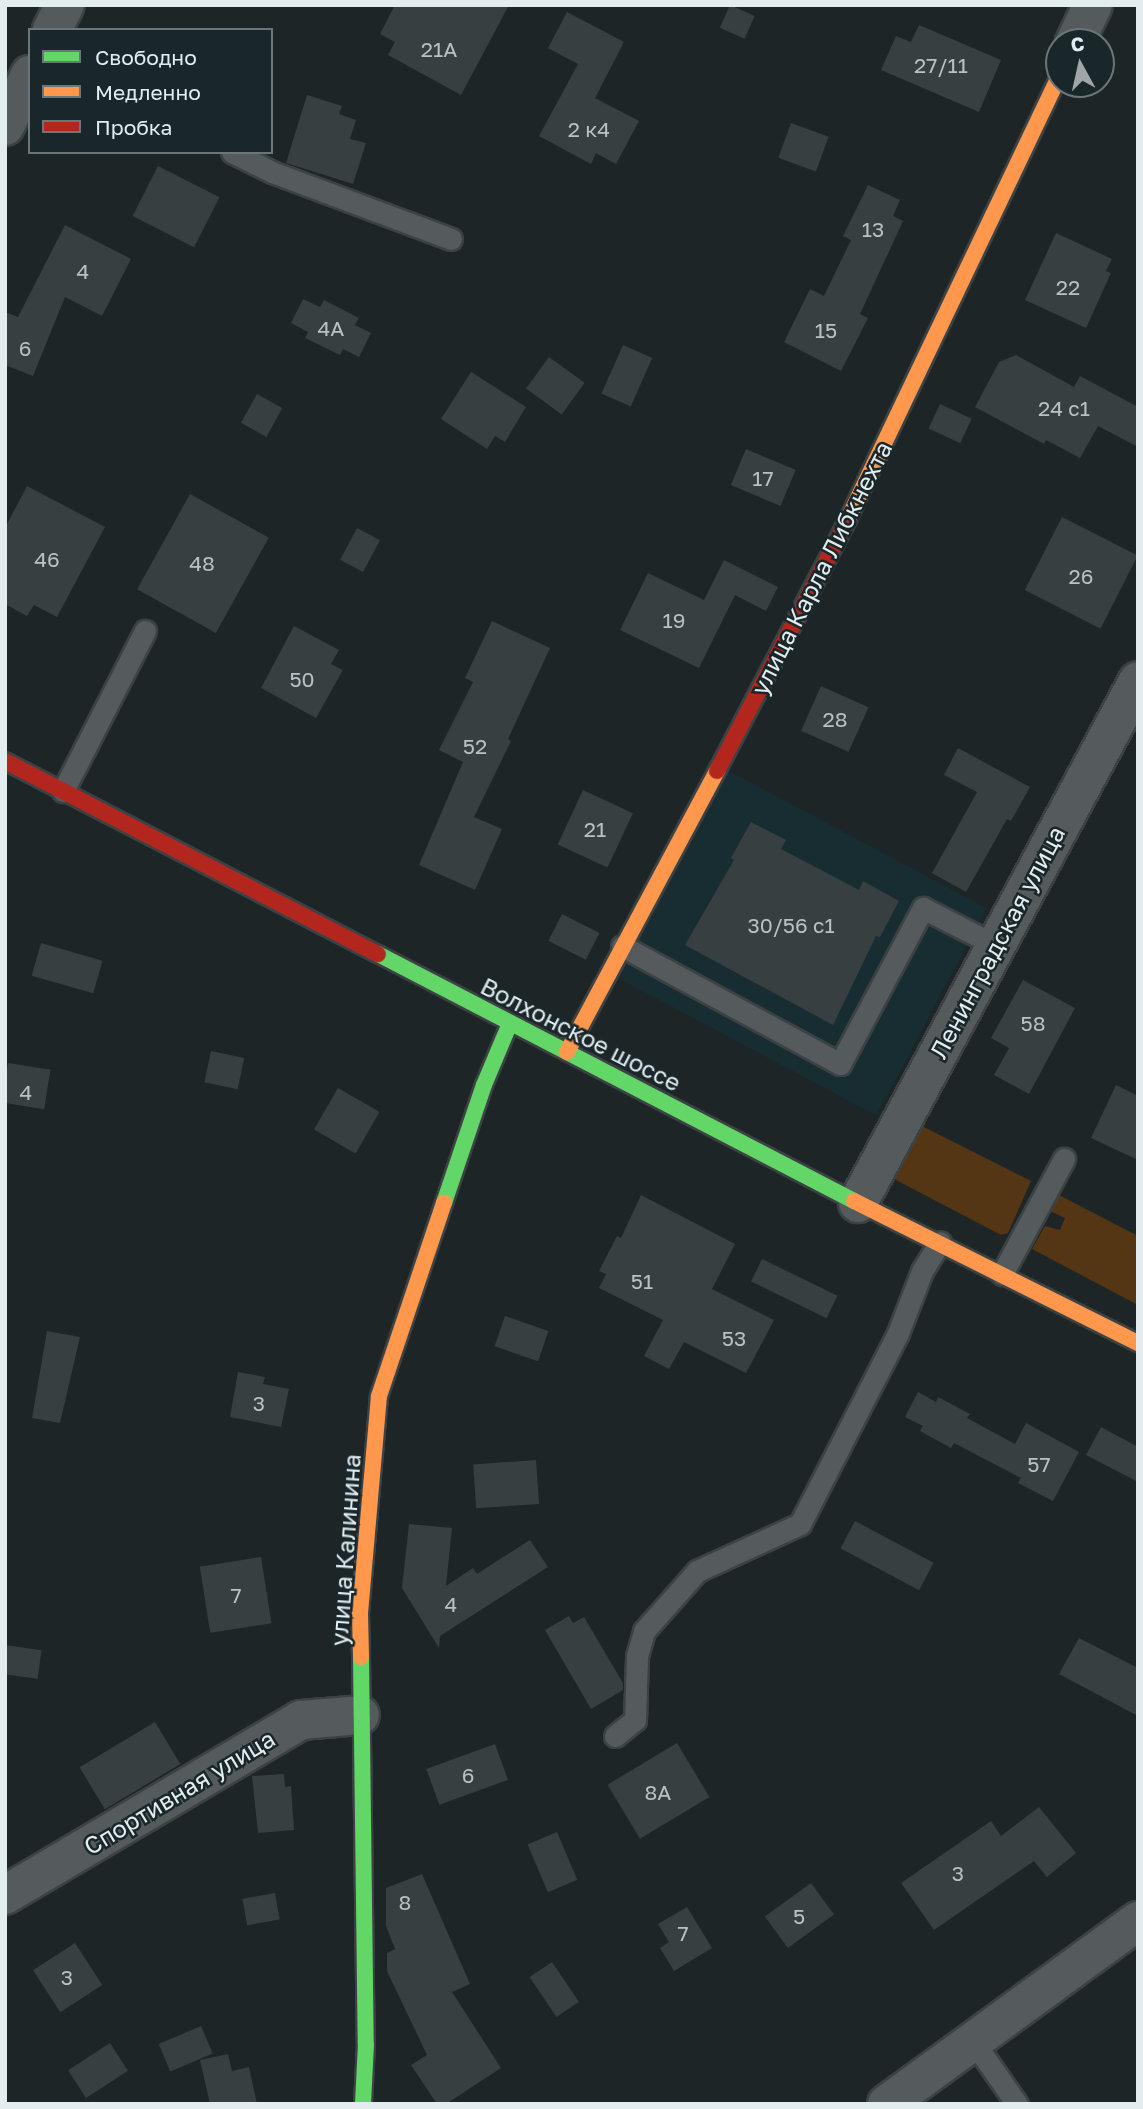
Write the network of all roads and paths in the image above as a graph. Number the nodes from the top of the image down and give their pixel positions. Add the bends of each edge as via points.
1 (65, 5) edge
2 (1093, 5) edge
3 (53, 28) edge
4 (1082, 28) edge
5 (28, 79) edge
6 (1049, 98) edge
7 (5, 126) edge
8 (236, 154) edge
9 (451, 239) dead end
10 (145, 631) dead end
11 (1138, 681) edge
12 (1128, 725) edge
13 (5, 761) edge
14 (63, 791) junction
15 (622, 946) junction
16 (995, 946) junction
17 (510, 1023) junction
18 (567, 1052) junction
19 (1064, 1159) dead end
20 (858, 1203) junction
21 (940, 1242) junction
22 (1002, 1274) junction
23 (1138, 1343) edge
24 (360, 1715) junction
25 (615, 1736) dead end
26 (5, 1895) edge
27 (1138, 1921) edge
28 (973, 2041) junction
29 (898, 2100) edge
30 (363, 2104) edge
31 (1017, 2104) edge

1 - 3 street
2 - 4 street
5 - 7 street
6 - 15 street, улица Карла Либкнехта via 788,638
8 - 9 lane via 272,172
10 - 14 lane
11 - 12 street, Ленинградская улица
12 - 16 street, Ленинградская улица
13 - 14 street, Волхонское шоссе
14 - 17 street, Волхонское шоссе
15 - 16 lane via 840,1064 923,908
15 - 18 street, улица Карла Либкнехта
16 - 20 street, Ленинградская улица
17 - 18 street, Волхонское шоссе
17 - 24 street, улица Калинина via 484,1085 379,1396 360,1613
18 - 20 street, Волхонское шоссе
19 - 22 lane
20 - 21 street, Волхонское шоссе
21 - 22 street, Волхонское шоссе
21 - 25 lane via 800,1524 697,1571 644,1631 637,1656 635,1720
22 - 23 street, Волхонское шоссе
24 - 26 street, Спортивная улица via 300,1720
24 - 30 street, улица Калинина
27 - 28 street
28 - 29 street
28 - 31 lane

